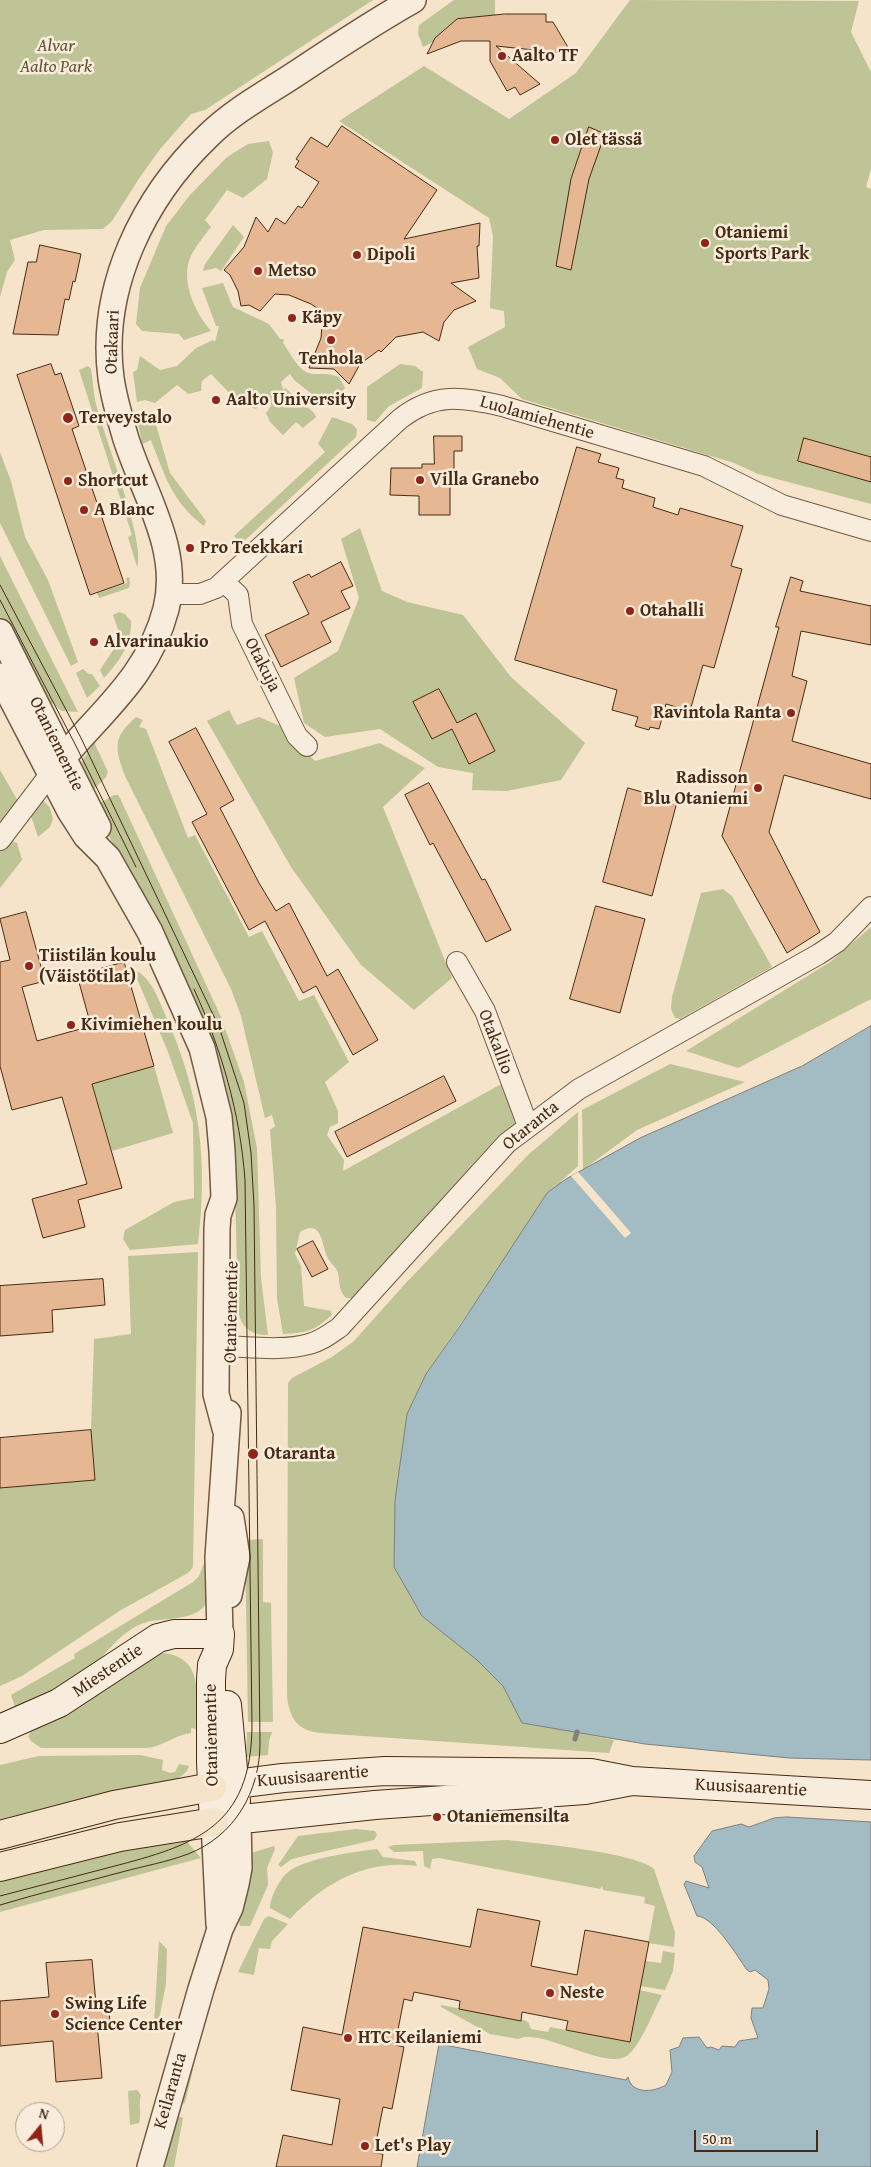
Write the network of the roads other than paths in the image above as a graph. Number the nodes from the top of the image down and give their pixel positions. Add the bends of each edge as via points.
1 (413, 0) edge
2 (871, 531) edge
3 (224, 582) junction
4 (169, 594) junction
5 (0, 632) edge
6 (0, 676) edge
7 (307, 746) dead end
8 (57, 764) junction
9 (0, 840) edge
10 (871, 907) edge
11 (457, 962) dead end
12 (528, 1126) junction
13 (224, 1346) junction
14 (220, 1641) junction
15 (0, 1729) edge
16 (632, 1781) junction
17 (224, 1786) junction
18 (871, 1795) edge
19 (226, 1820) junction
20 (0, 1835) edge
21 (0, 1867) edge
22 (150, 2167) edge

1 - 4 street, Otakaari via 222,123 168,180 145,214 128,250 114,303 111,376 127,441 168,551
2 - 3 street, Luolamiehentie via 782,505 704,466 502,406 442,398 413,408
3 - 4 street, Luolamiehentie via 200,594
3 - 7 street, Otakuja via 238,596 242,624 297,736
4 - 8 street, Otakaari via 159,630 138,670 104,715
5 - 8 street, Otaniementie
6 - 8 street, Otaniementie
8 - 9 street
8 - 13 street, Otaniementie via 98,827 108,858 150,932 202,1048 219,1116 224,1198 233,1228
10 - 12 street, Otaranta via 838,942 579,1089
11 - 12 street, Otakallio via 485,1011
12 - 13 street, Otaranta via 507,1144 340,1326 308,1344 288,1347
13 - 14 street, Otaniementie via 231,1393 225,1428 218,1557
14 - 15 main road, Miestentie via 174,1634 158,1638 59,1703
14 - 17 main road, Otaniementie via 212,1665
16 - 17 main road, Kuusisaarentie via 591,1773 385,1771
16 - 18 main road, Kuusisaarentie
16 - 19 main road, Kuusisaarentie via 585,1790 384,1804
17 - 19 main road, Otaniementie
17 - 20 main road, Kuusisaarentie via 114,1805
19 - 21 main road, Kuusisaarentie via 120,1837
19 - 22 street, Keilaranta via 217,1911 220,1929

